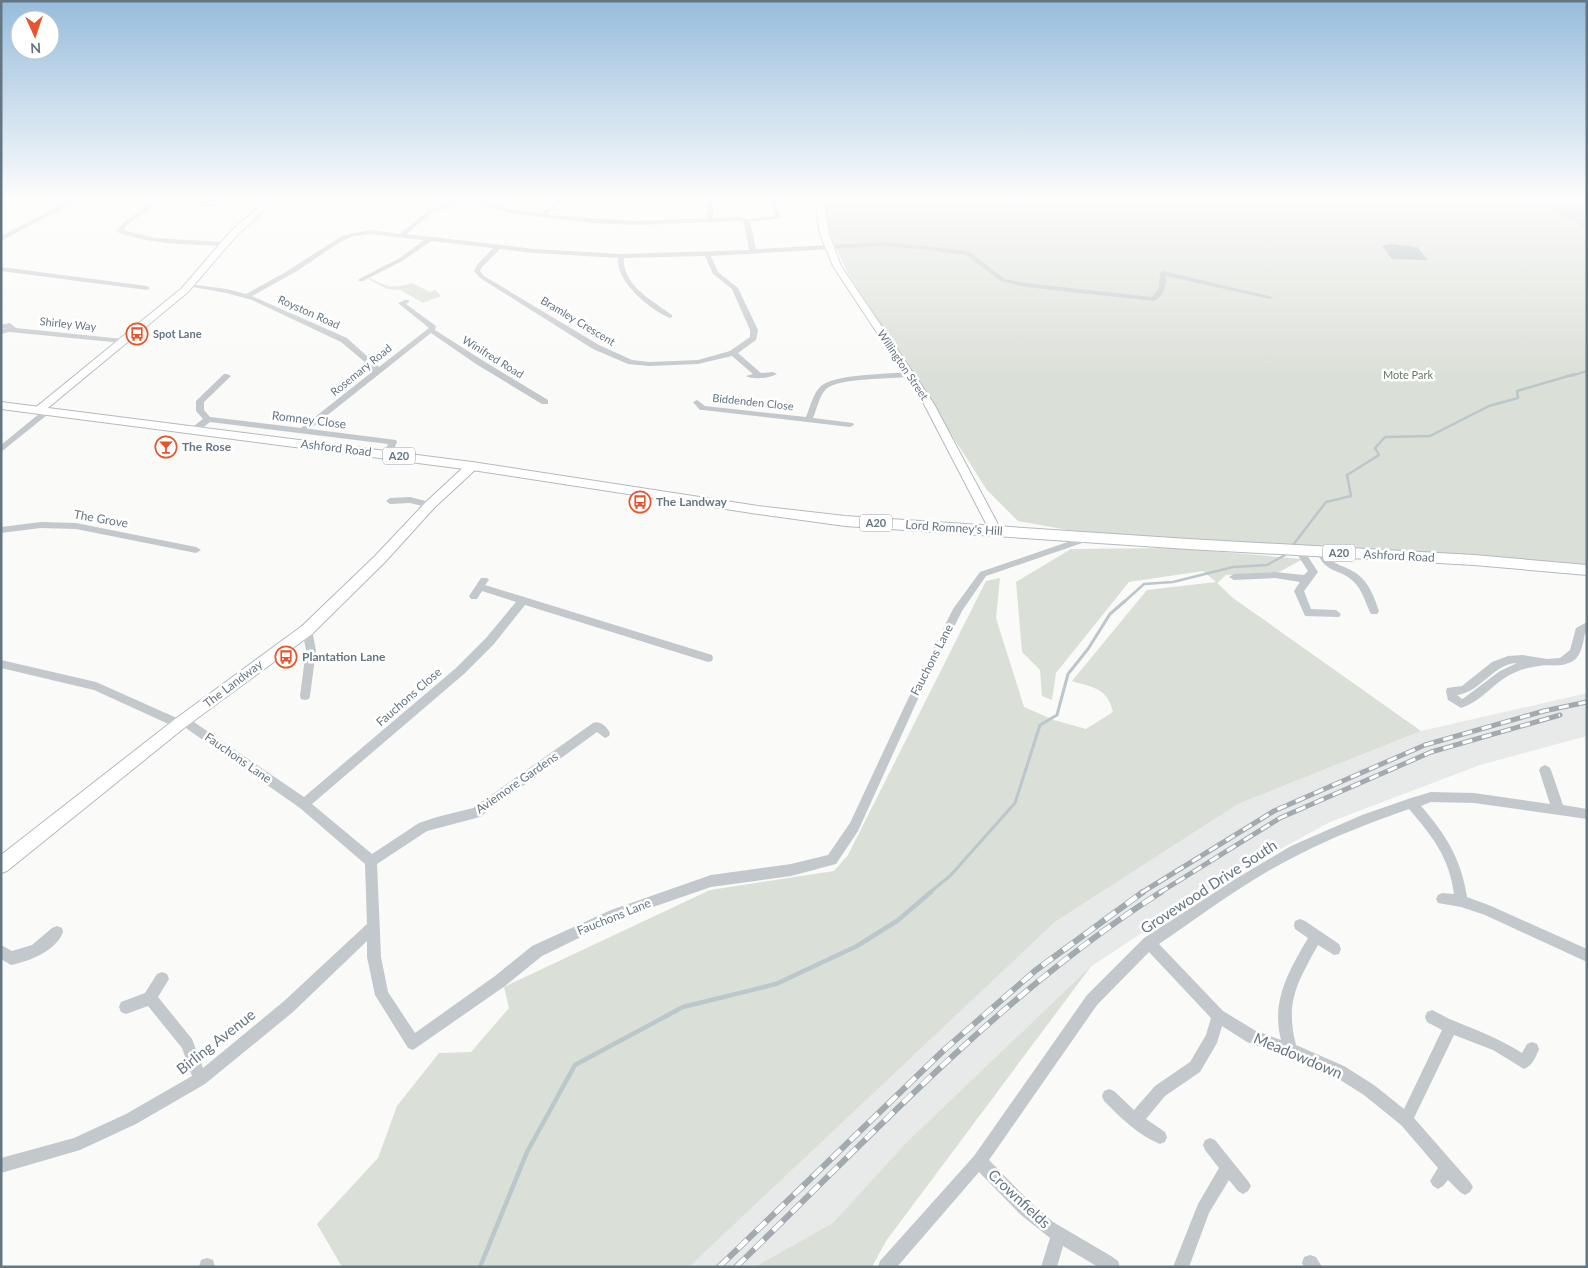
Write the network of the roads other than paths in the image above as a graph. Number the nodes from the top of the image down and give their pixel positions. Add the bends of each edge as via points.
1 (212, 258) edge
2 (313, 258) edge
3 (403, 258) edge
4 (487, 258) edge
5 (620, 258) edge
6 (709, 258) edge
7 (833, 258) edge
8 (975, 258) edge
9 (3, 270) edge
10 (361, 280) dead end
11 (190, 285) junction
12 (147, 288) dead end
13 (246, 297) junction
14 (1270, 297) dead end
15 (407, 301) dead end
16 (670, 316) dead end
17 (1, 327) edge
18 (432, 329) junction
19 (10, 330) junction
20 (1, 332) edge
21 (123, 341) junction
22 (733, 353) junction
23 (376, 374) junction
24 (774, 374) dead end
25 (909, 374) junction
26 (759, 375) junction
27 (227, 376) dead end
28 (750, 376) dead end
29 (697, 402) dead end
30 (543, 403) dead end
31 (1, 405) edge
32 (44, 410) junction
33 (208, 419) junction
34 (809, 419) junction
35 (850, 425) dead end
36 (194, 430) junction
37 (304, 430) junction
38 (1, 449) edge
39 (388, 455) junction
40 (472, 466) junction
41 (390, 501) dead end
42 (430, 505) junction
43 (758, 510) joint
44 (1, 530) edge
45 (995, 530) junction
46 (1091, 536) junction
47 (196, 550) dead end
48 (1300, 551) junction
49 (1321, 552) junction
50 (1587, 570) edge
51 (1234, 577) dead end
52 (1306, 579) junction
53 (479, 588) dead end
54 (522, 602) junction
55 (1374, 612) dead end
56 (1336, 614) dead end
57 (1587, 626) edge
58 (307, 630) junction
59 (708, 659) dead end
60 (1540, 661) junction
61 (1, 664) edge
62 (305, 696) dead end
63 (182, 722) junction
64 (605, 733) dead end
65 (1545, 770) dead end
66 (304, 804) junction
67 (1411, 804) junction
68 (1558, 809) junction
69 (1587, 814) edge
70 (371, 861) junction
71 (1, 865) edge
72 (1442, 899) dead end
73 (1461, 901) junction
74 (1300, 925) dead end
75 (372, 928) junction
76 (58, 932) dead end
77 (1316, 936) junction
78 (1149, 944) junction
79 (1334, 949) dead end
80 (1, 951) edge
81 (1587, 956) edge
82 (162, 979) dead end
83 (150, 998) junction
84 (126, 1007) dead end
85 (1218, 1016) junction
86 (1432, 1017) dead end
87 (1451, 1028) junction
88 (1532, 1049) dead end
89 (1290, 1050) junction
90 (200, 1079) junction
91 (1109, 1096) dead end
92 (1406, 1120) junction
93 (1135, 1121) junction
94 (1160, 1137) dead end
95 (1210, 1145) dead end
96 (979, 1161) junction
97 (1, 1166) edge
98 (1228, 1167) junction
99 (1448, 1168) junction
100 (1438, 1181) dead end
101 (1243, 1186) dead end
102 (1464, 1187) dead end
103 (1059, 1234) junction
104 (886, 1267) edge
105 (1049, 1267) edge
106 (1112, 1267) edge
107 (1181, 1267) edge

1 - 11 street
2 - 13 street
3 - 10 street
4 - 22 street, Bramley Crescent via 477,272 482,277 619,358 671,364 698,362
5 - 16 street via 622,273 631,285
6 - 22 street, Bramley Crescent via 715,274 735,288 754,330 753,338
7 - 25 street, Willington Street
8 - 14 street via 1003,280 1025,285 1154,299 1163,288 1163,273
9 - 12 street
11 - 13 street, Royston Road
11 - 21 street
13 - 23 street, Royston Road via 344,340 376,367
15 - 18 street, Winifred Road via 401,303
17 - 19 street, Shirley Way via 10,325
18 - 23 street, Rosemary Road
18 - 30 street, Winifred Road
19 - 20 street, Shirley Way
19 - 21 street, Shirley Way
21 - 32 street
22 - 26 street
23 - 37 street, Rosemary Road
24 - 26 street
25 - 34 street, Biddenden Close via 848,379 830,384 823,388
25 - 45 street, Willington Street via 935,413
26 - 28 street
27 - 33 street via 200,401 200,411
29 - 34 street, Biddenden Close via 704,408
31 - 32 main road, Ashford Road / A20
32 - 36 main road, Ashford Road / A20
32 - 38 street
33 - 36 street
33 - 37 street, Romney Close
34 - 35 street, Biddenden Close
36 - 39 main road, Ashford Road / A20
37 - 39 street, Romney Close via 392,442
39 - 40 main road, Ashford Road / A20
40 - 42 street, The Landway
40 - 43 main road, Ashford Road / A20
41 - 42 street via 410,500
42 - 58 street, The Landway
43 - 45 main road, Lord Romney's Hill / A20 via 844,520
44 - 47 street, The Grove via 41,525 76,526
45 - 46 main road, Lord Romney's Hill / A20
46 - 48 main road, Ashford Road / A20
46 - 75 street, Fauchons Lane via 983,574 958,609 854,827 832,860 791,870 711,881 615,914 537,951 413,1043 382,995
48 - 49 main road, Ashford Road / A20
48 - 52 street via 1312,572
49 - 50 main road, Ashford Road / A20
49 - 55 street via 1331,567 1353,575 1359,581
51 - 52 street via 1275,575
52 - 56 street via 1299,591 1308,613
53 - 54 street
54 - 59 street
54 - 66 street, Fauchons Close via 460,671
57 - 60 street via 1580,630 1576,652 1570,658 1552,663
58 - 62 street via 311,650
58 - 63 street, The Landway
60 - 60 street via 1512,669 1461,704 1452,697 1452,691 1465,690 1492,666 1526,658
61 - 63 street via 96,686
63 - 66 street, Fauchons Lane
63 - 71 street, The Landway
64 - 70 street, Aviemore Gardens via 597,726 476,813 423,828
65 - 68 street
66 - 70 street, Fauchons Lane
67 - 68 street, Grovewood Drive South via 1431,797 1474,798
67 - 73 street via 1438,834 1452,857
67 - 78 street, Grovewood Drive South via 1366,819 1296,850 1241,882
68 - 69 street, Grovewood Drive South
70 - 75 street, Fauchons Lane
72 - 73 street
73 - 81 street
74 - 77 street
75 - 90 street, Birling Avenue via 288,1007
76 - 80 street via 27,956 12,958
77 - 79 street
77 - 89 street via 1285,999 1284,1023
78 - 85 street, Meadowdown
78 - 96 street, Grovewood Drive South via 1092,1000
82 - 83 street
83 - 84 street
83 - 90 street via 187,1044
85 - 89 street, Meadowdown via 1252,1037
85 - 93 street via 1212,1038 1194,1067 1160,1091
86 - 87 street
87 - 88 street via 1497,1045 1524,1062
87 - 92 street
89 - 92 street, Meadowdown via 1339,1071
90 - 97 street, Birling Avenue via 131,1119 75,1145
91 - 93 street
92 - 99 street, Meadowdown
93 - 94 street
95 - 98 street
96 - 103 street, Crownfields via 1022,1205
96 - 104 street, Grovewood Drive South
98 - 101 street
98 - 107 street via 1203,1209
99 - 100 street
99 - 102 street, Meadowdown
103 - 105 street
103 - 106 street, Crownfields

